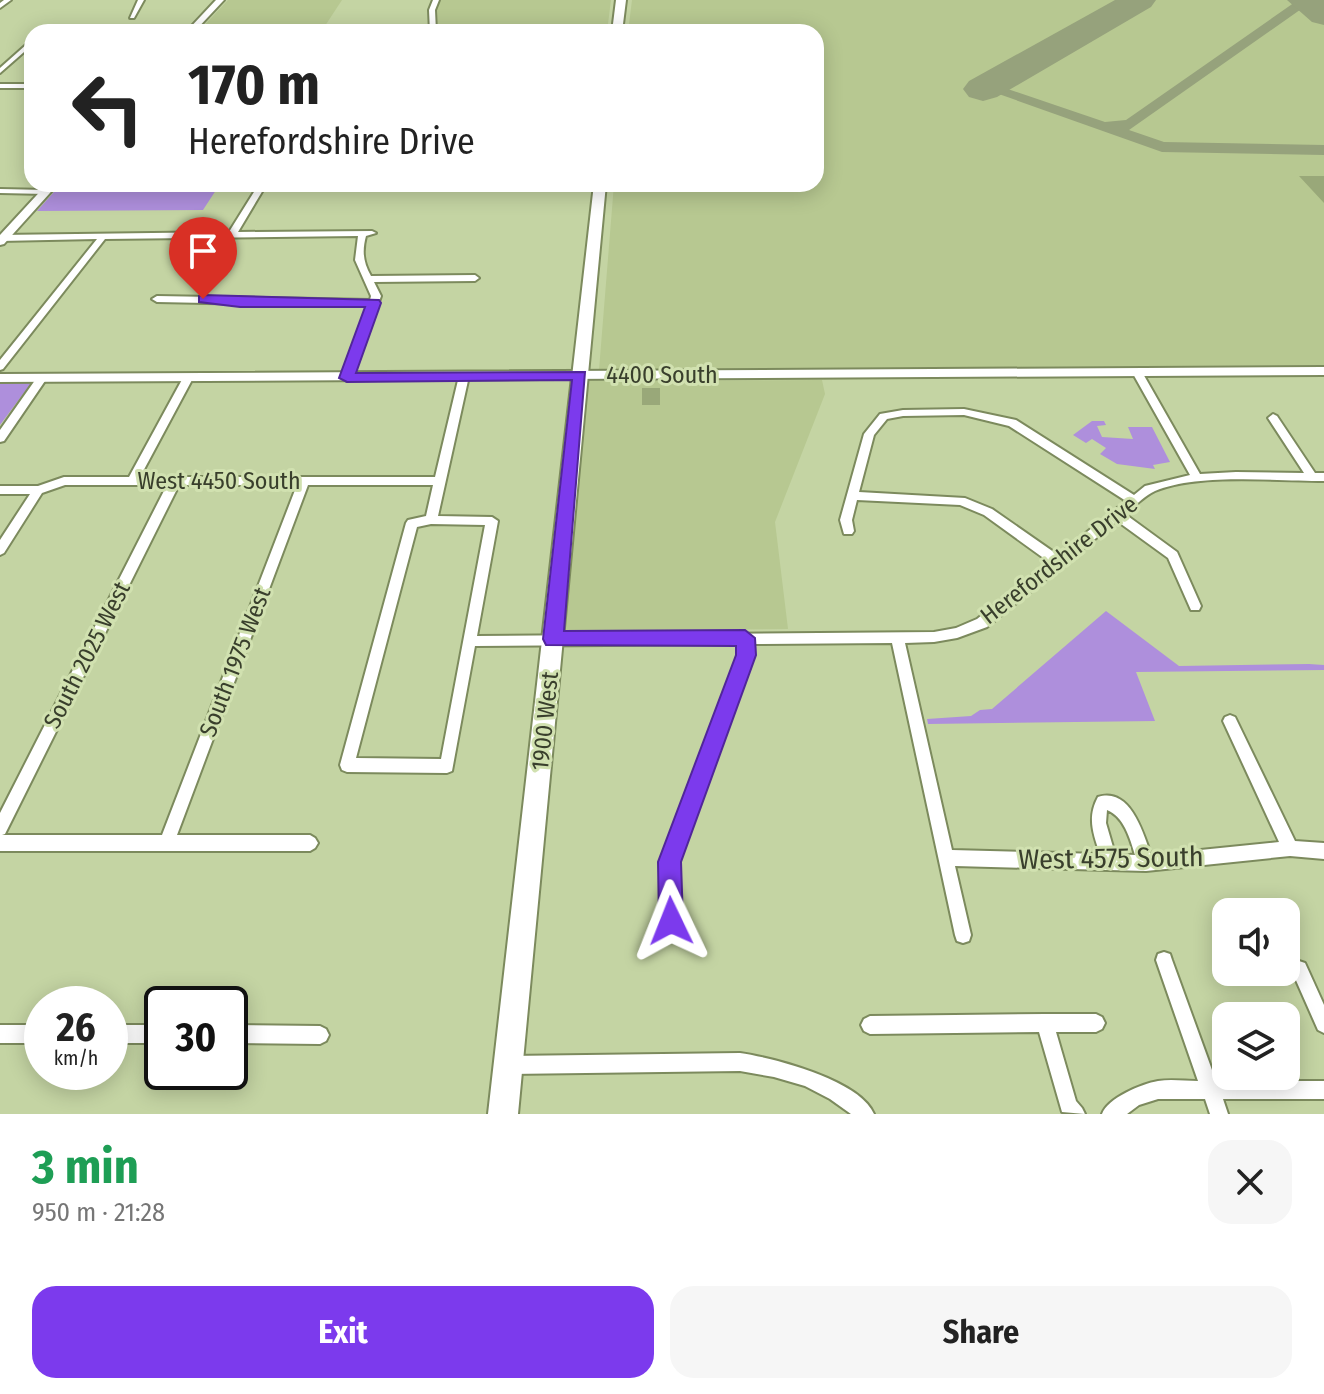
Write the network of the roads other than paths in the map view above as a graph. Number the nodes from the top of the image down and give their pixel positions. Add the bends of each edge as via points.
1 (8, 0) edge
2 (141, 0) edge
3 (220, 0) edge
4 (436, 0) edge
5 (621, 0) edge
6 (208, 4) edge
7 (0, 6) edge
8 (132, 17) dead end
9 (195, 24) edge
10 (433, 24) edge
11 (618, 24) edge
12 (24, 49) edge
13 (0, 71) edge
14 (0, 86) edge
15 (24, 86) edge
16 (24, 190) edge
17 (0, 191) edge
18 (45, 192) edge
19 (258, 192) edge
20 (599, 192) edge
21 (233, 233) junction
22 (102, 238) junction
23 (1, 239) edge
24 (475, 278) dead end
25 (369, 279) junction
26 (157, 299) dead end
27 (374, 303) junction
28 (0, 367) edge
29 (1324, 371) edge
30 (1137, 372) junction
31 (580, 375) junction
32 (464, 376) junction
33 (0, 378) edge
34 (42, 378) junction
35 (188, 378) junction
36 (347, 378) junction
37 (1273, 418) dead end
38 (0, 438) edge
39 (1318, 477) edge
40 (1197, 478) junction
41 (132, 481) junction
42 (175, 481) junction
43 (304, 481) junction
44 (440, 481) junction
45 (0, 490) edge
46 (38, 490) junction
47 (852, 496) junction
48 (1134, 501) junction
49 (1118, 515) junction
50 (431, 520) junction
51 (848, 531) dead end
52 (0, 550) edge
53 (1058, 562) junction
54 (1195, 606) dead end
55 (897, 637) junction
56 (745, 638) junction
57 (553, 639) junction
58 (471, 641) junction
59 (1230, 721) dead end
60 (0, 829) edge
61 (0, 843) edge
62 (167, 843) junction
63 (310, 843) dead end
64 (1290, 848) junction
65 (1324, 851) edge
66 (946, 858) junction
67 (1110, 863) junction
68 (1146, 863) junction
69 (671, 921) dead end
70 (963, 935) dead end
71 (1164, 960) dead end
72 (1300, 971) edge
73 (1045, 1023) junction
74 (1096, 1023) dead end
75 (1324, 1024) edge
76 (870, 1025) dead end
77 (0, 1034) edge
78 (24, 1034) edge
79 (248, 1034) edge
80 (320, 1035) dead end
81 (508, 1065) junction
82 (1210, 1090) junction
83 (1324, 1090) edge
84 (503, 1114) edge
85 (865, 1114) edge
86 (1076, 1114) edge
87 (1111, 1114) edge
88 (1219, 1114) edge

1 - 7 street
2 - 8 street
3 - 6 street
4 - 10 street
5 - 11 main road
6 - 9 street
12 - 13 street
14 - 15 street
16 - 17 street
18 - 23 street
19 - 21 street
20 - 31 main road, 1900 West
21 - 22 street
21 - 25 street via 367,233 356,251 358,266
22 - 23 street
22 - 28 street
24 - 25 street
25 - 27 street
26 - 27 street
27 - 36 street
29 - 30 street, 4400 South
30 - 31 street, 4400 South
30 - 40 street
31 - 32 street, 4400 South
31 - 57 main road, 1900 West
32 - 36 street, 4400 South
32 - 44 street
33 - 34 street, 4400 South
34 - 35 street, 4400 South
34 - 38 street
35 - 36 street, 4400 South
35 - 41 street
37 - 39 street
39 - 40 street, Herefordshire Drive
40 - 48 street, Herefordshire Drive via 1149,489
41 - 42 street, West 4450 South
41 - 46 street, West 4450 South via 64,481
42 - 43 street, West 4450 South
42 - 60 street, South 2025 West
43 - 44 street, West 4450 South
43 - 62 street, South 1975 West
44 - 50 street
45 - 46 street, West 4450 South
46 - 52 street
47 - 48 street via 869,434 884,416 964,412 1012,423
47 - 51 street
47 - 53 street via 961,501 988,512
48 - 49 street, Herefordshire Drive
49 - 53 street, Herefordshire Drive
49 - 54 street via 1173,555
50 - 58 street via 492,521
50 - 58 street via 412,523 347,765 447,766
53 - 55 street, Herefordshire Drive via 982,623 957,633
55 - 56 street, Herefordshire Drive
55 - 66 street
56 - 57 street, Herefordshire Drive
56 - 69 street via 746,655 669,862
57 - 58 street, Herefordshire Drive
57 - 81 main road, 1900 West
59 - 64 street
61 - 62 street
62 - 63 street
64 - 65 street, West 4575 South
64 - 68 street, West 4575 South
66 - 67 street, West 4575 South
66 - 70 street
67 - 68 street, West 4575 South
67 - 68 street via 1098,817 1103,802 1124,811
71 - 82 street
72 - 75 street
73 - 74 street
73 - 76 street
73 - 86 street via 1068,1106
77 - 78 street
79 - 80 street
81 - 84 main road, 1900 West
81 - 85 street via 765,1065 816,1081
82 - 83 street
82 - 87 street via 1158,1090
82 - 88 street

